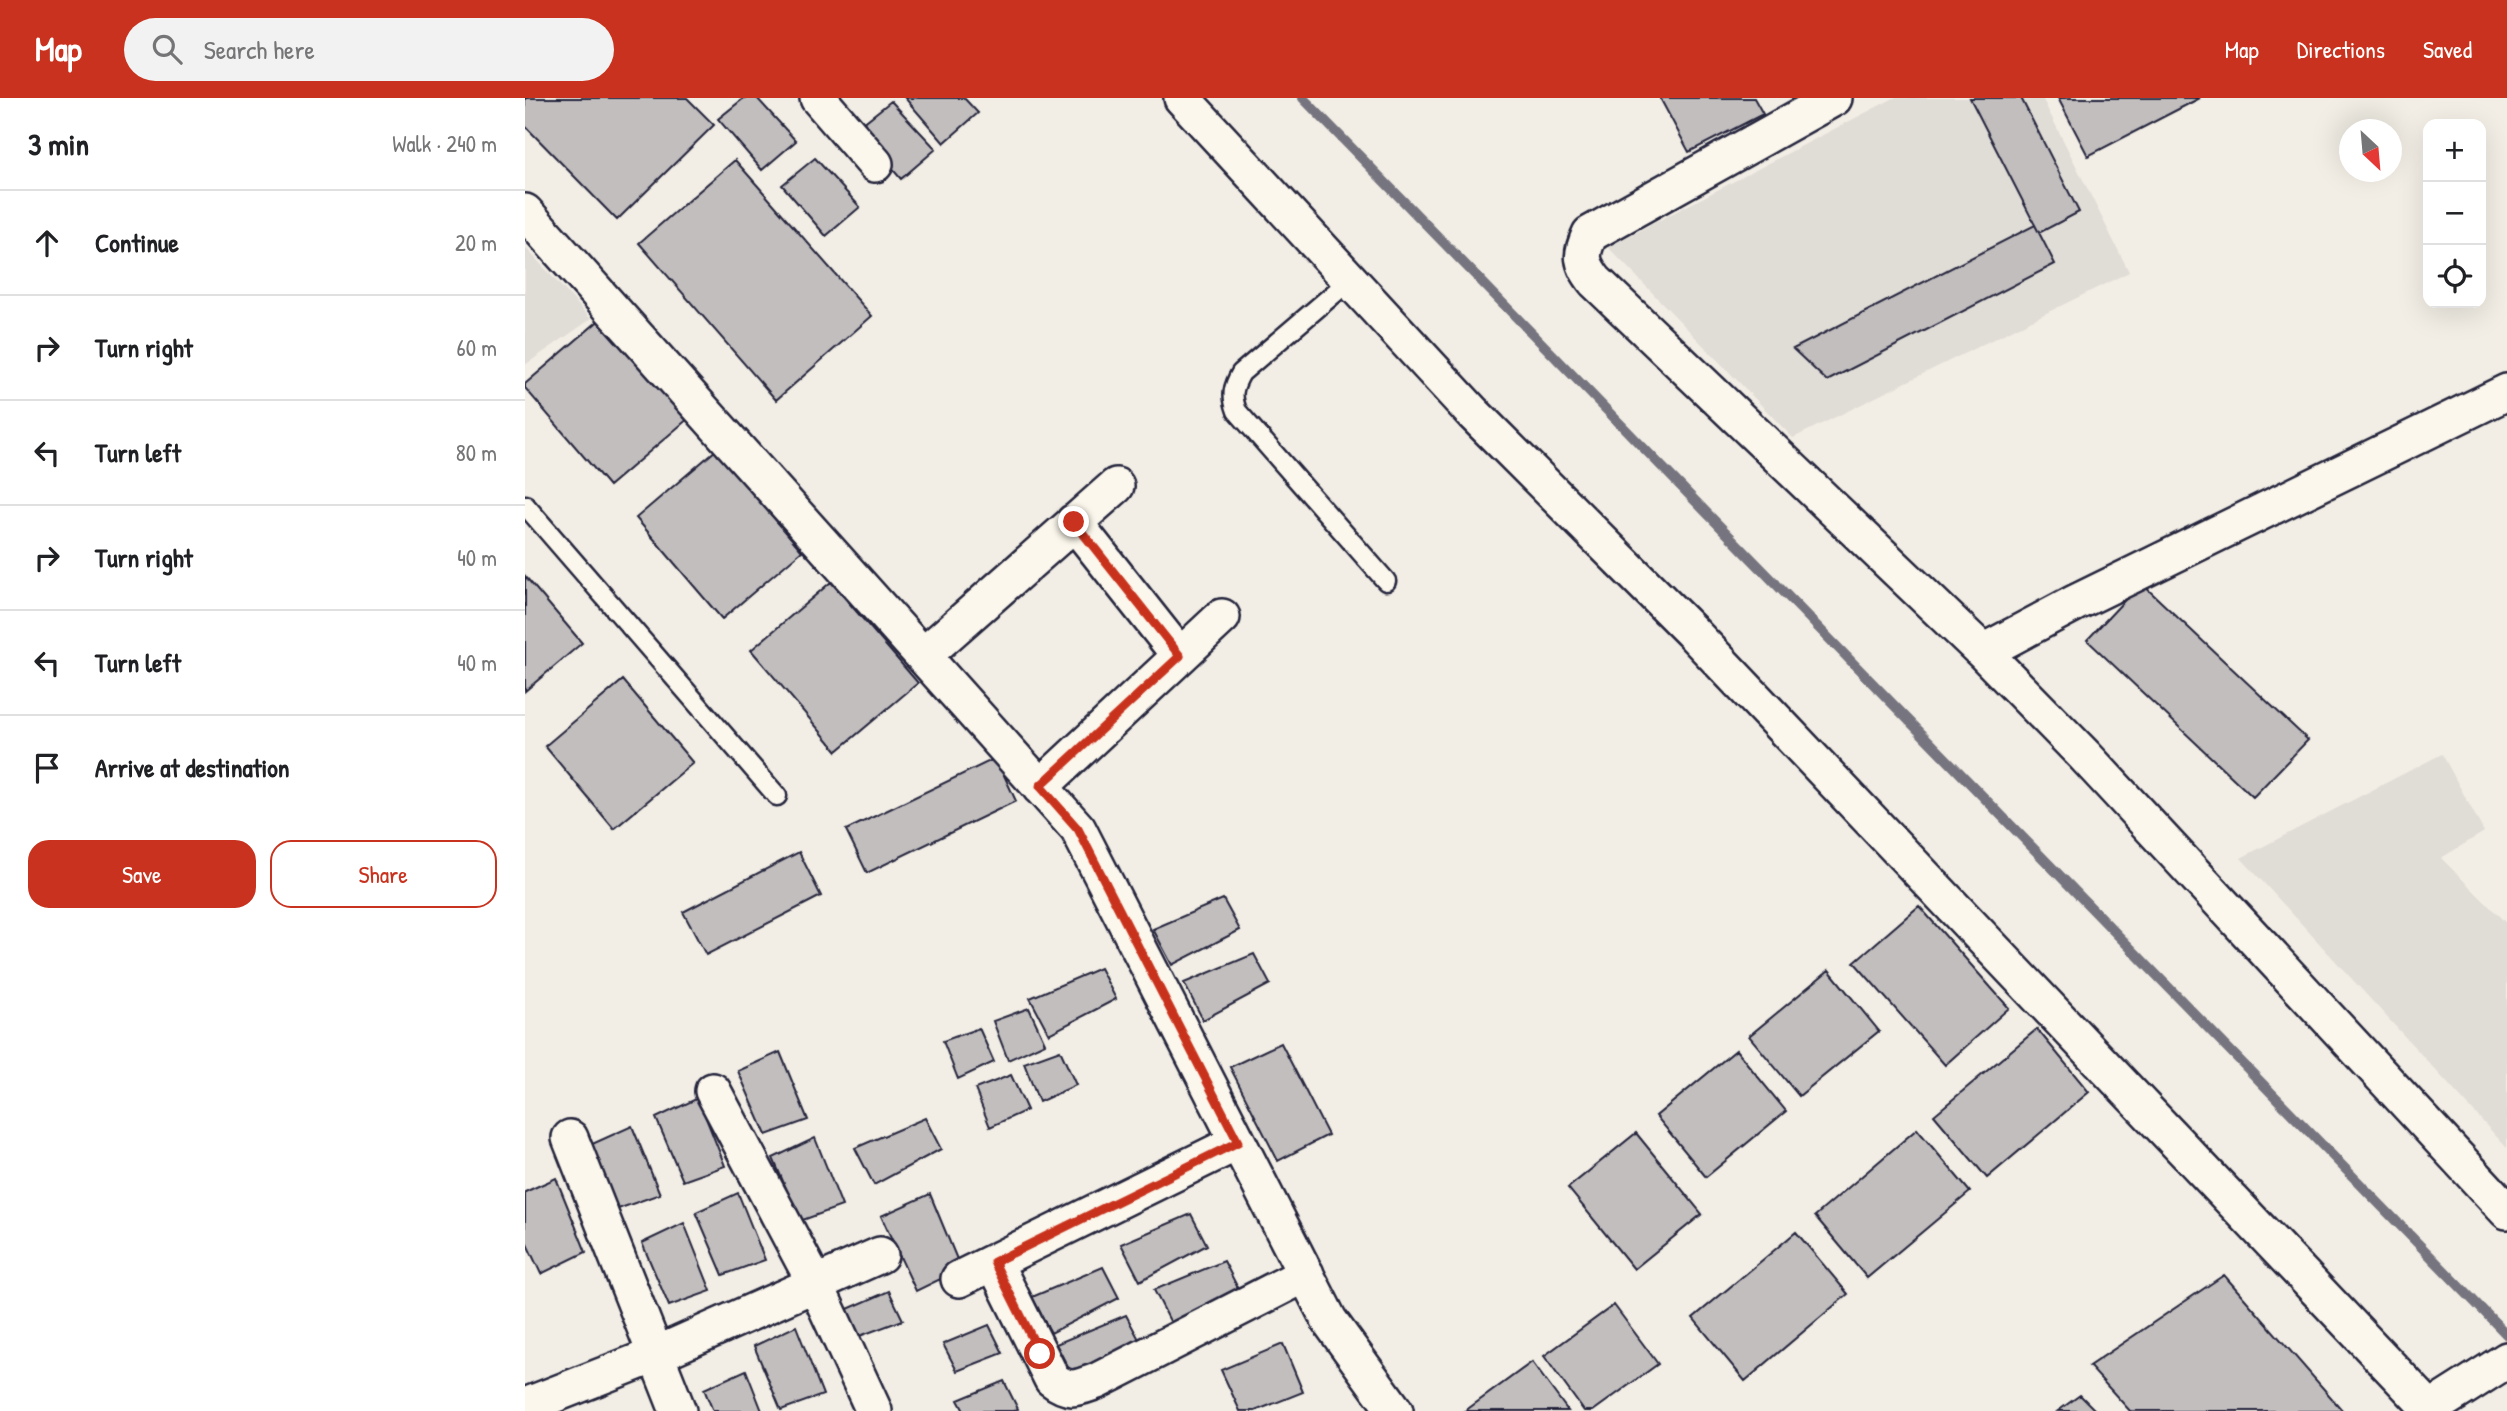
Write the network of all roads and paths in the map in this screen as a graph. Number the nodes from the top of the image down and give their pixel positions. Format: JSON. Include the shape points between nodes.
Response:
{"nodes":[{"id":1,"x":818,"y":98,"type":"edge"},
{"id":2,"x":1182,"y":98,"type":"edge"},
{"id":3,"x":1834,"y":98,"type":"edge"},
{"id":4,"x":875,"y":164,"type":"dead end"},
{"id":5,"x":525,"y":212,"type":"edge"},
{"id":6,"x":1350,"y":280,"type":"junction"},
{"id":7,"x":2507,"y":392,"type":"edge"},
{"id":8,"x":1116,"y":486,"type":"dead end"},
{"id":9,"x":525,"y":505,"type":"edge"},
{"id":10,"x":1074,"y":522,"type":"junction"},
{"id":11,"x":1386,"y":581,"type":"dead end"},
{"id":12,"x":1222,"y":617,"type":"dead end"},
{"id":13,"x":1983,"y":652,"type":"junction"},
{"id":14,"x":923,"y":656,"type":"junction"},
{"id":15,"x":1180,"y":656,"type":"junction"},
{"id":16,"x":1040,"y":786,"type":"junction"},
{"id":17,"x":777,"y":796,"type":"dead end"},
{"id":18,"x":713,"y":1091,"type":"dead end"},
{"id":19,"x":570,"y":1138,"type":"dead end"},
{"id":20,"x":1238,"y":1142,"type":"junction"},
{"id":21,"x":2507,"y":1211,"type":"edge"},
{"id":22,"x":880,"y":1255,"type":"dead end"},
{"id":23,"x":994,"y":1262,"type":"junction"},
{"id":24,"x":1306,"y":1274,"type":"junction"},
{"id":25,"x":959,"y":1279,"type":"dead end"},
{"id":26,"x":815,"y":1283,"type":"junction"},
{"id":27,"x":655,"y":1355,"type":"junction"},
{"id":28,"x":2507,"y":1360,"type":"edge"},
{"id":29,"x":525,"y":1406,"type":"edge"},
{"id":30,"x":2431,"y":1410,"type":"edge"},
{"id":31,"x":678,"y":1411,"type":"edge"},
{"id":32,"x":874,"y":1411,"type":"edge"},
{"id":33,"x":1395,"y":1411,"type":"edge"}],
"edges":[{"from":1,"to":4,"type":"street"},
{"from":2,"to":6,"type":"street"},
{"from":3,"to":13,"type":"street","via":[[1590,234],[1583,249],[1584,265]]},
{"from":5,"to":14,"type":"street"},
{"from":6,"to":11,"type":"lane","via":[[1241,373],[1232,399],[1237,411]]},
{"from":6,"to":30,"type":"street","via":[[1473,413],[1907,856]]},
{"from":7,"to":13,"type":"street"},
{"from":8,"to":10,"type":"street"},
{"from":9,"to":17,"type":"lane"},
{"from":10,"to":14,"type":"street"},
{"from":10,"to":15,"type":"street"},
{"from":12,"to":15,"type":"street"},
{"from":13,"to":21,"type":"street"},
{"from":14,"to":16,"type":"street"},
{"from":15,"to":16,"type":"street"},
{"from":16,"to":20,"type":"street","via":[[1078,829]]},
{"from":18,"to":26,"type":"street"},
{"from":19,"to":27,"type":"street"},
{"from":20,"to":23,"type":"street"},
{"from":20,"to":24,"type":"street"},
{"from":22,"to":26,"type":"street"},
{"from":23,"to":24,"type":"street","via":[[1052,1379],[1064,1388],[1097,1381]]},
{"from":23,"to":25,"type":"street"},
{"from":24,"to":33,"type":"street","via":[[1329,1320]]},
{"from":26,"to":27,"type":"street"},
{"from":26,"to":32,"type":"street"},
{"from":27,"to":29,"type":"street"},
{"from":27,"to":31,"type":"street"},
{"from":28,"to":30,"type":"street"}]}
